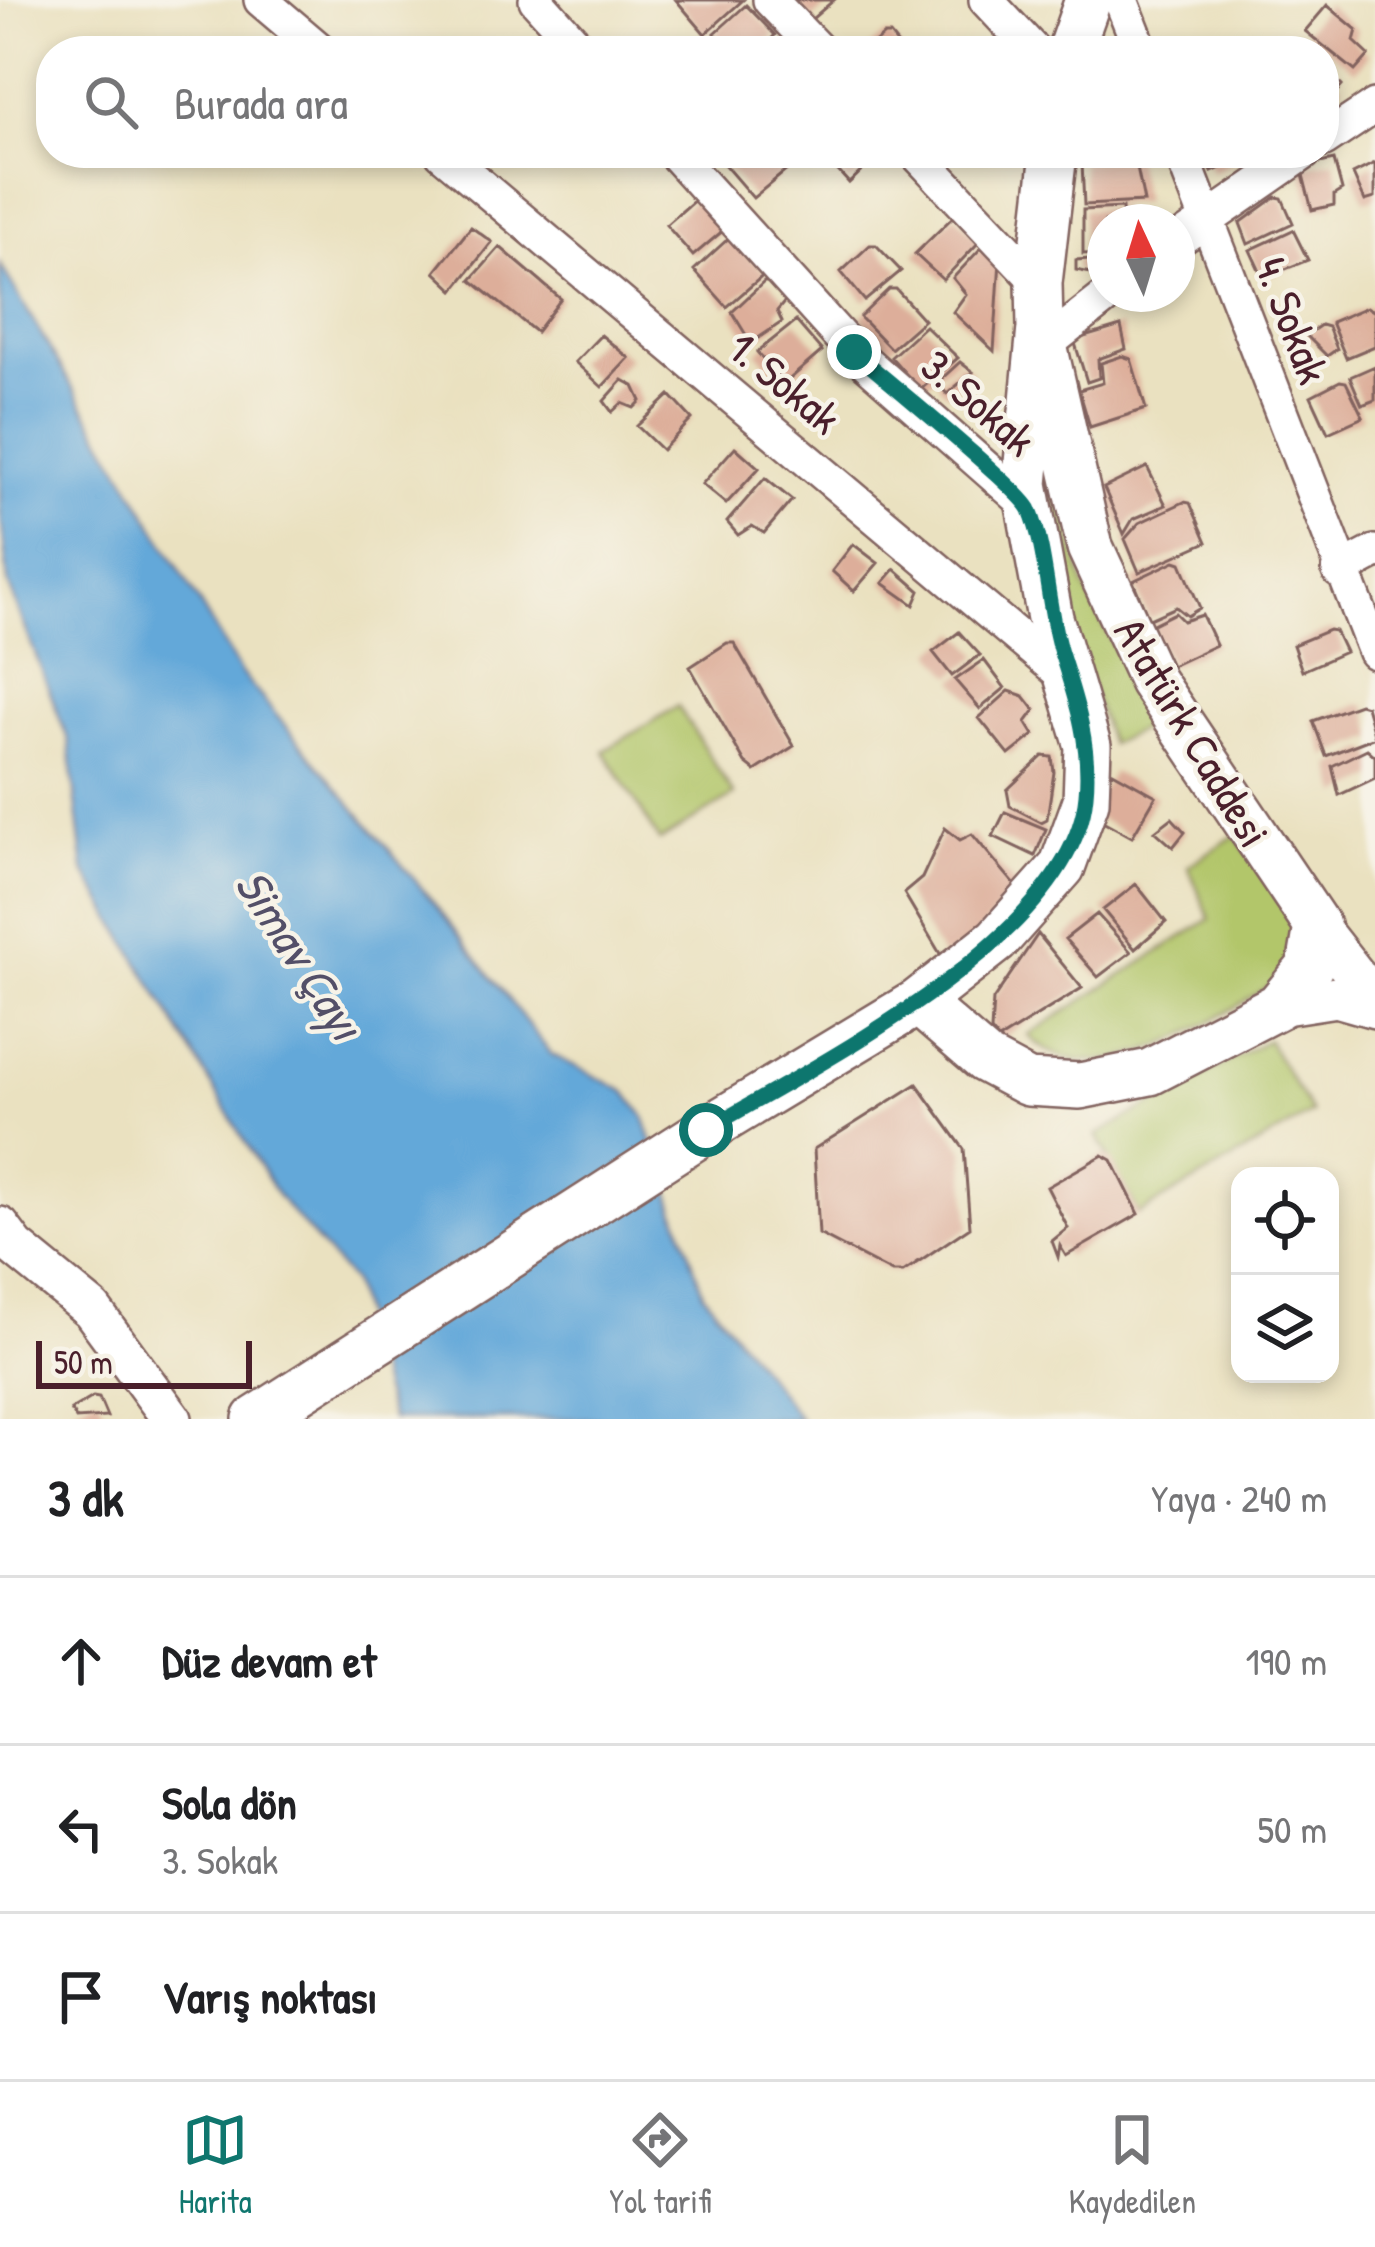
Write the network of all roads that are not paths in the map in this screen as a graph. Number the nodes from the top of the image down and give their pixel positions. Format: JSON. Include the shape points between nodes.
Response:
{"nodes":[{"id":1,"x":260,"y":0,"type":"edge"},
{"id":2,"x":536,"y":0,"type":"edge"},
{"id":3,"x":770,"y":0,"type":"edge"},
{"id":4,"x":986,"y":0,"type":"edge"},
{"id":5,"x":1088,"y":0,"type":"edge"},
{"id":6,"x":1121,"y":0,"type":"edge"},
{"id":7,"x":303,"y":36,"type":"edge"},
{"id":8,"x":568,"y":36,"type":"edge"},
{"id":9,"x":805,"y":36,"type":"edge"},
{"id":10,"x":1020,"y":36,"type":"edge"},
{"id":11,"x":1075,"y":36,"type":"edge"},
{"id":12,"x":1135,"y":36,"type":"edge"},
{"id":13,"x":1375,"y":106,"type":"edge"},
{"id":14,"x":1339,"y":130,"type":"edge"},
{"id":15,"x":460,"y":168,"type":"edge"},
{"id":16,"x":688,"y":168,"type":"edge"},
{"id":17,"x":930,"y":168,"type":"edge"},
{"id":18,"x":1052,"y":168,"type":"edge"},
{"id":19,"x":1187,"y":168,"type":"edge"},
{"id":20,"x":1281,"y":168,"type":"edge"},
{"id":21,"x":1206,"y":218,"type":"junction"},
{"id":22,"x":1195,"y":227,"type":"edge"},
{"id":23,"x":1039,"y":283,"type":"junction"},
{"id":24,"x":1087,"y":309,"type":"edge"},
{"id":25,"x":1042,"y":337,"type":"junction"},
{"id":26,"x":1030,"y":507,"type":"junction"},
{"id":27,"x":1375,"y":552,"type":"edge"},
{"id":28,"x":1339,"y":571,"type":"junction"},
{"id":29,"x":1375,"y":652,"type":"edge"},
{"id":30,"x":1070,"y":680,"type":"junction"},
{"id":31,"x":1317,"y":926,"type":"junction"},
{"id":32,"x":918,"y":1002,"type":"junction"},
{"id":33,"x":1375,"y":1004,"type":"edge"},
{"id":34,"x":1278,"y":1006,"type":"junction"},
{"id":35,"x":0,"y":1227,"type":"edge"},
{"id":36,"x":172,"y":1419,"type":"edge"},
{"id":37,"x":256,"y":1419,"type":"edge"}],
"edges":[{"from":1,"to":7,"type":"street"},
{"from":2,"to":8,"type":"street"},
{"from":3,"to":9,"type":"street"},
{"from":4,"to":10,"type":"street"},
{"from":5,"to":11,"type":"main road"},
{"from":6,"to":12,"type":"street"},
{"from":13,"to":14,"type":"street"},
{"from":15,"to":30,"type":"street","name":"1. Sokak"},
{"from":16,"to":26,"type":"street","name":"3. Sokak","via":[[854,352]]},
{"from":17,"to":23,"type":"street"},
{"from":18,"to":23,"type":"main road","name":"Atatürk Caddesi"},
{"from":19,"to":21,"type":"street","name":"4. Sokak"},
{"from":20,"to":21,"type":"street"},
{"from":21,"to":22,"type":"street"},
{"from":21,"to":28,"type":"street","name":"4. Sokak"},
{"from":23,"to":25,"type":"main road","name":"Atatürk Caddesi"},
{"from":24,"to":25,"type":"street"},
{"from":25,"to":26,"type":"main road","via":[[1025,484]]},
{"from":25,"to":31,"type":"main road","name":"Atatürk Caddesi","via":[[1090,547],[1152,681],[1295,866]]},
{"from":26,"to":30,"type":"main road"},
{"from":27,"to":28,"type":"street"},
{"from":28,"to":29,"type":"street","name":"4. Sokak"},
{"from":30,"to":32,"type":"main road","via":[[1088,746],[1086,801],[1062,867],[998,940]]},
{"from":31,"to":33,"type":"street","name":"Atatürk Caddesi"},
{"from":31,"to":34,"type":"main road","via":[[1310,967]]},
{"from":32,"to":34,"type":"main road","via":[[985,1060],[1028,1083],[1081,1086],[1150,1072]]},
{"from":32,"to":37,"type":"main road"},
{"from":33,"to":34,"type":"street","via":[[1336,997]]},
{"from":35,"to":36,"type":"street","via":[[92,1310]]}]}
